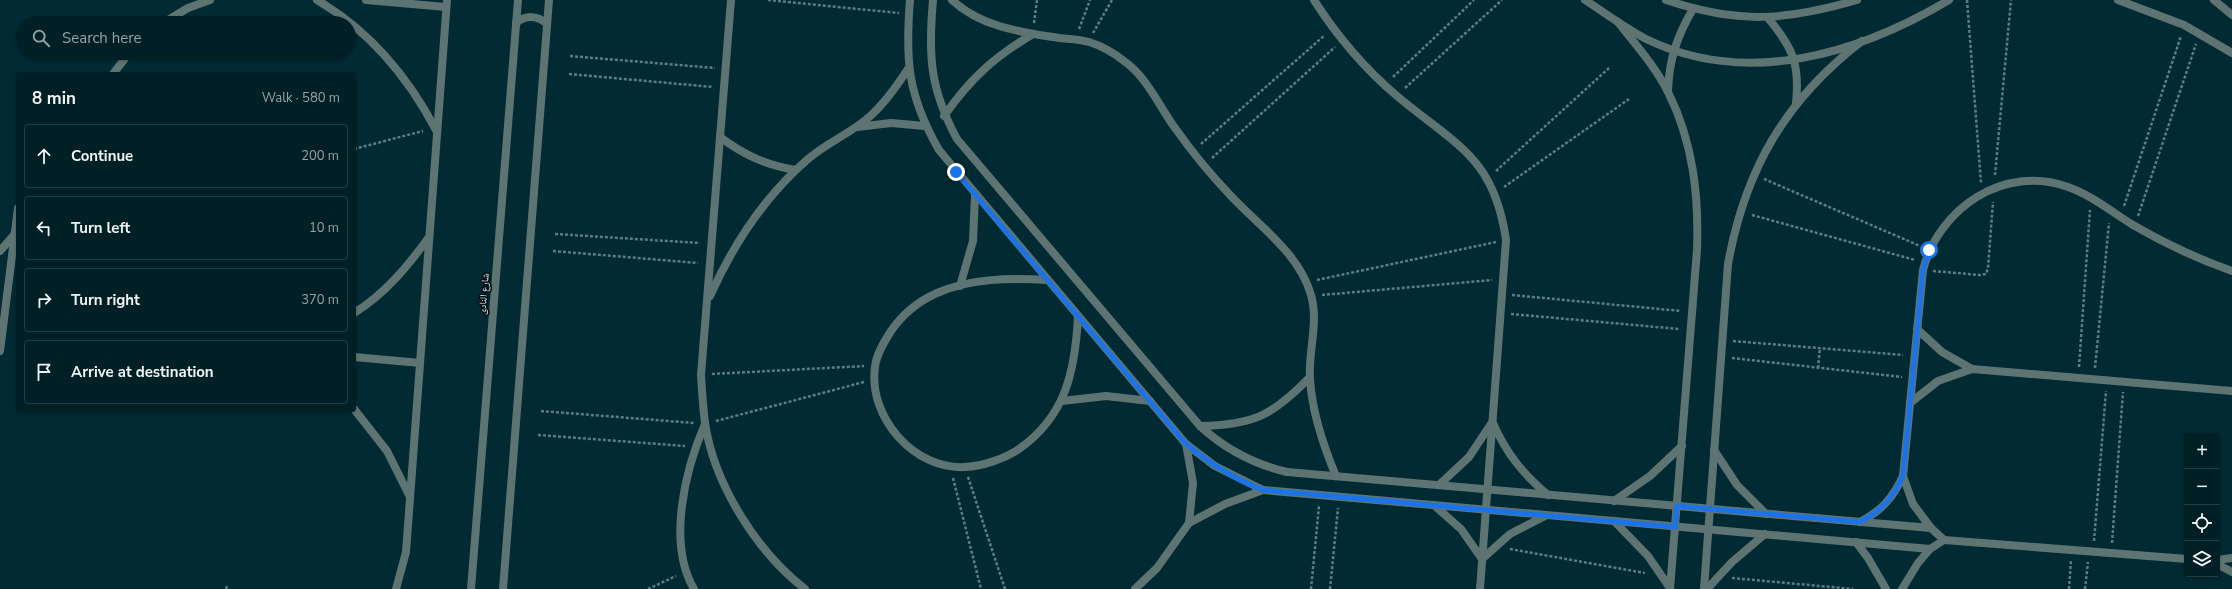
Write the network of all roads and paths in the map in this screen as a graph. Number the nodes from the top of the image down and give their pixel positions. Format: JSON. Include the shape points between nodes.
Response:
{"nodes":[{"id":1,"x":210,"y":0,"type":"edge"},
{"id":2,"x":317,"y":0,"type":"edge"},
{"id":3,"x":366,"y":0,"type":"edge"},
{"id":4,"x":518,"y":0,"type":"edge"},
{"id":5,"x":549,"y":0,"type":"edge"},
{"id":6,"x":730,"y":0,"type":"edge"},
{"id":7,"x":768,"y":0,"type":"edge"},
{"id":8,"x":910,"y":0,"type":"edge"},
{"id":9,"x":933,"y":0,"type":"edge"},
{"id":10,"x":952,"y":0,"type":"edge"},
{"id":11,"x":1037,"y":0,"type":"edge"},
{"id":12,"x":1090,"y":0,"type":"edge"},
{"id":13,"x":1112,"y":0,"type":"edge"},
{"id":14,"x":1314,"y":0,"type":"edge"},
{"id":15,"x":1474,"y":0,"type":"edge"},
{"id":16,"x":1502,"y":0,"type":"edge"},
{"id":17,"x":1585,"y":0,"type":"edge"},
{"id":18,"x":1666,"y":0,"type":"edge"},
{"id":19,"x":1857,"y":0,"type":"edge"},
{"id":20,"x":1949,"y":0,"type":"edge"},
{"id":21,"x":1967,"y":0,"type":"edge"},
{"id":22,"x":2011,"y":0,"type":"edge"},
{"id":23,"x":2118,"y":0,"type":"edge"},
{"id":24,"x":2214,"y":0,"type":"edge"},
{"id":25,"x":447,"y":4,"type":"edge"},
{"id":26,"x":1693,"y":9,"type":"junction"},
{"id":27,"x":909,"y":14,"type":"junction"},
{"id":28,"x":2232,"y":15,"type":"edge"},
{"id":29,"x":175,"y":16,"type":"edge"},
{"id":30,"x":341,"y":16,"type":"edge"},
{"id":31,"x":1768,"y":18,"type":"junction"},
{"id":32,"x":1618,"y":22,"type":"junction"},
{"id":33,"x":516,"y":23,"type":"junction"},
{"id":34,"x":547,"y":24,"type":"junction"},
{"id":35,"x":2184,"y":25,"type":"junction"},
{"id":36,"x":356,"y":28,"type":"edge"},
{"id":37,"x":1333,"y":28,"type":"junction"},
{"id":38,"x":2199,"y":33,"type":"junction"},
{"id":39,"x":1033,"y":34,"type":"junction"},
{"id":40,"x":1074,"y":40,"type":"junction"},
{"id":41,"x":1342,"y":40,"type":"junction"},
{"id":42,"x":1862,"y":41,"type":"junction"},
{"id":43,"x":1088,"y":42,"type":"junction"},
{"id":44,"x":1673,"y":49,"type":"junction"},
{"id":45,"x":2232,"y":54,"type":"edge"},
{"id":46,"x":570,"y":56,"type":"dead end"},
{"id":47,"x":124,"y":60,"type":"edge"},
{"id":48,"x":1795,"y":60,"type":"junction"},
{"id":49,"x":1609,"y":68,"type":"dead end"},
{"id":50,"x":725,"y":69,"type":"junction"},
{"id":51,"x":908,"y":69,"type":"junction"},
{"id":52,"x":115,"y":72,"type":"edge"},
{"id":53,"x":568,"y":74,"type":"dead end"},
{"id":54,"x":1385,"y":85,"type":"junction"},
{"id":55,"x":724,"y":88,"type":"junction"},
{"id":56,"x":1668,"y":92,"type":"junction"},
{"id":57,"x":1397,"y":96,"type":"junction"},
{"id":58,"x":1629,"y":99,"type":"dead end"},
{"id":59,"x":1796,"y":103,"type":"junction"},
{"id":60,"x":944,"y":116,"type":"junction"},
{"id":61,"x":925,"y":126,"type":"junction"},
{"id":62,"x":856,"y":127,"type":"junction"},
{"id":63,"x":436,"y":131,"type":"junction"},
{"id":64,"x":720,"y":137,"type":"junction"},
{"id":65,"x":356,"y":149,"type":"edge"},
{"id":66,"x":1193,"y":152,"type":"junction"},
{"id":67,"x":1204,"y":165,"type":"junction"},
{"id":68,"x":795,"y":170,"type":"junction"},
{"id":69,"x":1753,"y":174,"type":"junction"},
{"id":70,"x":1488,"y":178,"type":"junction"},
{"id":71,"x":1994,"y":188,"type":"junction"},
{"id":72,"x":1495,"y":193,"type":"junction"},
{"id":73,"x":1981,"y":194,"type":"junction"},
{"id":74,"x":976,"y":195,"type":"junction"},
{"id":75,"x":2091,"y":198,"type":"junction"},
{"id":76,"x":2110,"y":211,"type":"junction"},
{"id":77,"x":1740,"y":212,"type":"junction"},
{"id":78,"x":2120,"y":217,"type":"junction"},
{"id":79,"x":16,"y":222,"type":"edge"},
{"id":80,"x":2134,"y":226,"type":"junction"},
{"id":81,"x":555,"y":234,"type":"dead end"},
{"id":82,"x":14,"y":236,"type":"junction"},
{"id":83,"x":430,"y":237,"type":"junction"},
{"id":84,"x":1506,"y":240,"type":"junction"},
{"id":85,"x":712,"y":244,"type":"junction"},
{"id":86,"x":1929,"y":250,"type":"junction"},
{"id":87,"x":0,"y":251,"type":"edge"},
{"id":88,"x":553,"y":251,"type":"dead end"},
{"id":89,"x":710,"y":264,"type":"junction"},
{"id":90,"x":1924,"y":266,"type":"junction"},
{"id":91,"x":2232,"y":271,"type":"edge"},
{"id":92,"x":1503,"y":279,"type":"junction"},
{"id":93,"x":1047,"y":280,"type":"junction"},
{"id":94,"x":1306,"y":282,"type":"junction"},
{"id":95,"x":960,"y":286,"type":"junction"},
{"id":96,"x":1502,"y":294,"type":"junction"},
{"id":97,"x":1311,"y":296,"type":"junction"},
{"id":98,"x":707,"y":302,"type":"junction"},
{"id":99,"x":356,"y":312,"type":"edge"},
{"id":100,"x":1501,"y":313,"type":"junction"},
{"id":101,"x":1693,"y":313,"type":"junction"},
{"id":102,"x":1078,"y":317,"type":"junction"},
{"id":103,"x":1917,"y":329,"type":"junction"},
{"id":104,"x":1692,"y":330,"type":"junction"},
{"id":105,"x":1722,"y":340,"type":"junction"},
{"id":106,"x":1820,"y":348,"type":"junction"},
{"id":107,"x":0,"y":351,"type":"edge"},
{"id":108,"x":1914,"y":356,"type":"junction"},
{"id":109,"x":356,"y":357,"type":"edge"},
{"id":110,"x":1721,"y":357,"type":"junction"},
{"id":111,"x":420,"y":363,"type":"junction"},
{"id":112,"x":875,"y":366,"type":"junction"},
{"id":113,"x":1818,"y":368,"type":"junction"},
{"id":114,"x":1972,"y":369,"type":"junction"},
{"id":115,"x":701,"y":375,"type":"junction"},
{"id":116,"x":1309,"y":378,"type":"junction"},
{"id":117,"x":1912,"y":378,"type":"junction"},
{"id":118,"x":2078,"y":378,"type":"junction"},
{"id":119,"x":2094,"y":379,"type":"junction"},
{"id":120,"x":874,"y":380,"type":"junction"},
{"id":121,"x":2107,"y":380,"type":"junction"},
{"id":122,"x":2124,"y":382,"type":"junction"},
{"id":123,"x":2232,"y":391,"type":"edge"},
{"id":124,"x":1062,"y":401,"type":"junction"},
{"id":125,"x":1150,"y":401,"type":"junction"},
{"id":126,"x":1910,"y":403,"type":"junction"},
{"id":127,"x":541,"y":411,"type":"dead end"},
{"id":128,"x":356,"y":412,"type":"edge"},
{"id":129,"x":1492,"y":422,"type":"junction"},
{"id":130,"x":705,"y":424,"type":"junction"},
{"id":131,"x":1200,"y":426,"type":"junction"},
{"id":132,"x":538,"y":435,"type":"dead end"},
{"id":133,"x":1186,"y":444,"type":"junction"},
{"id":134,"x":1682,"y":446,"type":"junction"},
{"id":135,"x":695,"y":447,"type":"junction"},
{"id":136,"x":1714,"y":450,"type":"junction"},
{"id":137,"x":950,"y":466,"type":"junction"},
{"id":138,"x":965,"y":467,"type":"junction"},
{"id":139,"x":1336,"y":476,"type":"junction"},
{"id":140,"x":1903,"y":476,"type":"junction"},
{"id":141,"x":1439,"y":485,"type":"junction"},
{"id":142,"x":1263,"y":490,"type":"junction"},
{"id":143,"x":1487,"y":490,"type":"junction"},
{"id":144,"x":1320,"y":495,"type":"junction"},
{"id":145,"x":1548,"y":495,"type":"junction"},
{"id":146,"x":1339,"y":497,"type":"junction"},
{"id":147,"x":410,"y":498,"type":"junction"},
{"id":148,"x":1614,"y":501,"type":"junction"},
{"id":149,"x":1435,"y":506,"type":"junction"},
{"id":150,"x":1677,"y":506,"type":"junction"},
{"id":151,"x":1710,"y":509,"type":"junction"},
{"id":152,"x":1486,"y":510,"type":"junction"},
{"id":153,"x":1766,"y":514,"type":"junction"},
{"id":154,"x":1545,"y":515,"type":"junction"},
{"id":155,"x":1614,"y":521,"type":"junction"},
{"id":156,"x":1860,"y":522,"type":"junction"},
{"id":157,"x":1189,"y":523,"type":"junction"},
{"id":158,"x":1675,"y":527,"type":"junction"},
{"id":159,"x":1931,"y":528,"type":"junction"},
{"id":160,"x":1708,"y":530,"type":"junction"},
{"id":161,"x":1765,"y":534,"type":"junction"},
{"id":162,"x":1944,"y":540,"type":"junction"},
{"id":163,"x":1856,"y":542,"type":"junction"},
{"id":164,"x":1494,"y":546,"type":"junction"},
{"id":165,"x":1930,"y":549,"type":"junction"},
{"id":166,"x":2072,"y":550,"type":"junction"},
{"id":167,"x":2091,"y":552,"type":"junction"},
{"id":168,"x":2111,"y":553,"type":"junction"},
{"id":169,"x":2232,"y":558,"type":"edge"},
{"id":170,"x":1482,"y":559,"type":"junction"},
{"id":171,"x":2184,"y":559,"type":"edge"},
{"id":172,"x":2220,"y":560,"type":"edge"},
{"id":173,"x":2220,"y":566,"type":"edge"},
{"id":174,"x":685,"y":572,"type":"junction"},
{"id":175,"x":2232,"y":572,"type":"edge"},
{"id":176,"x":1662,"y":575,"type":"junction"},
{"id":177,"x":1717,"y":577,"type":"junction"},
{"id":178,"x":1137,"y":588,"type":"edge"},
{"id":179,"x":396,"y":589,"type":"edge"},
{"id":180,"x":471,"y":589,"type":"edge"},
{"id":181,"x":503,"y":589,"type":"edge"},
{"id":182,"x":648,"y":589,"type":"edge"},
{"id":183,"x":694,"y":589,"type":"edge"},
{"id":184,"x":805,"y":589,"type":"edge"},
{"id":185,"x":981,"y":589,"type":"edge"},
{"id":186,"x":1005,"y":589,"type":"edge"},
{"id":187,"x":1311,"y":589,"type":"edge"},
{"id":188,"x":1330,"y":589,"type":"edge"},
{"id":189,"x":1480,"y":589,"type":"edge"},
{"id":190,"x":1670,"y":589,"type":"edge"},
{"id":191,"x":1704,"y":589,"type":"edge"},
{"id":192,"x":1707,"y":589,"type":"edge"},
{"id":193,"x":1853,"y":589,"type":"edge"},
{"id":194,"x":1886,"y":589,"type":"edge"},
{"id":195,"x":1902,"y":589,"type":"edge"},
{"id":196,"x":2069,"y":589,"type":"edge"},
{"id":197,"x":2085,"y":589,"type":"edge"}],
"edges":[{"from":1,"to":29,"type":"street"},
{"from":2,"to":30,"type":"street"},
{"from":3,"to":25,"type":"street"},
{"from":4,"to":33,"type":"street","name":"شارع النادى"},
{"from":5,"to":34,"type":"street"},
{"from":6,"to":50,"type":"street"},
{"from":7,"to":27,"type":"path"},
{"from":8,"to":27,"type":"street"},
{"from":9,"to":60,"type":"street","via":[[930,59],[935,88]]},
{"from":10,"to":39,"type":"street","via":[[979,18],[1006,29]]},
{"from":11,"to":39,"type":"path"},
{"from":12,"to":40,"type":"path"},
{"from":13,"to":43,"type":"path"},
{"from":14,"to":37,"type":"street"},
{"from":15,"to":54,"type":"path"},
{"from":16,"to":57,"type":"path"},
{"from":17,"to":32,"type":"street"},
{"from":18,"to":26,"type":"street"},
{"from":19,"to":31,"type":"street","via":[[1818,12]]},
{"from":20,"to":42,"type":"street"},
{"from":21,"to":73,"type":"path"},
{"from":22,"to":71,"type":"path"},
{"from":23,"to":35,"type":"street"},
{"from":24,"to":28,"type":"street"},
{"from":25,"to":63,"type":"street"},
{"from":26,"to":31,"type":"street","via":[[1728,16]]},
{"from":26,"to":44,"type":"street","via":[[1681,28]]},
{"from":27,"to":51,"type":"street"},
{"from":31,"to":48,"type":"street","via":[[1784,38]]},
{"from":32,"to":44,"type":"street","via":[[1647,39]]},
{"from":32,"to":56,"type":"street"},
{"from":33,"to":34,"type":"street","via":[[520,19],[532,16]]},
{"from":33,"to":180,"type":"street","name":"شارع النادى"},
{"from":34,"to":181,"type":"street"},
{"from":35,"to":38,"type":"street"},
{"from":35,"to":78,"type":"path"},
{"from":36,"to":63,"type":"street","via":[[382,52],[411,88]]},
{"from":37,"to":41,"type":"street"},
{"from":37,"to":66,"type":"path"},
{"from":38,"to":45,"type":"street"},
{"from":38,"to":80,"type":"path"},
{"from":39,"to":40,"type":"street"},
{"from":39,"to":60,"type":"street","via":[[1007,49],[983,68]]},
{"from":40,"to":43,"type":"street"},
{"from":41,"to":54,"type":"street"},
{"from":41,"to":67,"type":"path"},
{"from":42,"to":48,"type":"street"},
{"from":42,"to":59,"type":"street","via":[[1838,60]]},
{"from":43,"to":66,"type":"street","via":[[1108,50],[1126,62],[1142,78]]},
{"from":44,"to":48,"type":"street","via":[[1704,58],[1734,62]]},
{"from":44,"to":56,"type":"street"},
{"from":46,"to":50,"type":"path"},
{"from":47,"to":52,"type":"street"},
{"from":48,"to":59,"type":"street","via":[[1798,82]]},
{"from":49,"to":70,"type":"path"},
{"from":50,"to":55,"type":"street"},
{"from":51,"to":61,"type":"street","via":[[914,98]]},
{"from":51,"to":62,"type":"street","via":[[885,101]]},
{"from":53,"to":55,"type":"path"},
{"from":54,"to":57,"type":"street"},
{"from":55,"to":64,"type":"street"},
{"from":56,"to":101,"type":"street","via":[[1691,156],[1696,187],[1698,226]]},
{"from":57,"to":70,"type":"street","via":[[1453,140],[1476,161]]},
{"from":58,"to":72,"type":"path"},
{"from":59,"to":69,"type":"street"},
{"from":60,"to":131,"type":"street","via":[[972,160]]},
{"from":61,"to":62,"type":"street","via":[[891,123]]},
{"from":61,"to":74,"type":"street","via":[[939,150]]},
{"from":62,"to":68,"type":"street","via":[[824,146]]},
{"from":63,"to":65,"type":"path"},
{"from":63,"to":83,"type":"street"},
{"from":64,"to":68,"type":"street","via":[[755,160]]},
{"from":64,"to":85,"type":"street"},
{"from":66,"to":67,"type":"street"},
{"from":67,"to":94,"type":"street","via":[[1229,194],[1285,249],[1297,264]]},
{"from":68,"to":98,"type":"street","via":[[768,200],[745,232],[724,266]]},
{"from":69,"to":77,"type":"street"},
{"from":69,"to":86,"type":"path"},
{"from":70,"to":72,"type":"street"},
{"from":71,"to":73,"type":"street"},
{"from":71,"to":75,"type":"street","via":[[2018,182],[2043,182],[2067,186]]},
{"from":71,"to":90,"type":"path","via":[[1986,274]]},
{"from":72,"to":84,"type":"street","via":[[1503,216]]},
{"from":73,"to":86,"type":"street","via":[[1950,217]]},
{"from":74,"to":93,"type":"street"},
{"from":74,"to":95,"type":"street","via":[[973,241]]},
{"from":75,"to":76,"type":"street"},
{"from":75,"to":118,"type":"path"},
{"from":76,"to":78,"type":"street"},
{"from":76,"to":119,"type":"path"},
{"from":77,"to":90,"type":"path"},
{"from":77,"to":105,"type":"street","via":[[1728,264]]},
{"from":78,"to":80,"type":"street"},
{"from":79,"to":82,"type":"street"},
{"from":80,"to":91,"type":"street","via":[[2198,258]]},
{"from":81,"to":85,"type":"path"},
{"from":82,"to":87,"type":"street"},
{"from":82,"to":107,"type":"street"},
{"from":83,"to":99,"type":"street","via":[[398,277]]},
{"from":83,"to":111,"type":"street"},
{"from":84,"to":92,"type":"street"},
{"from":84,"to":94,"type":"path"},
{"from":85,"to":89,"type":"street"},
{"from":86,"to":90,"type":"street"},
{"from":88,"to":89,"type":"path"},
{"from":89,"to":98,"type":"street"},
{"from":90,"to":103,"type":"street"},
{"from":92,"to":96,"type":"street"},
{"from":92,"to":97,"type":"path"},
{"from":93,"to":95,"type":"street","via":[[1003,279]]},
{"from":93,"to":102,"type":"street"},
{"from":94,"to":97,"type":"street"},
{"from":95,"to":112,"type":"street","via":[[937,293],[916,305],[897,322],[884,343]]},
{"from":96,"to":100,"type":"street"},
{"from":96,"to":101,"type":"path"},
{"from":97,"to":116,"type":"street","via":[[1314,315]]},
{"from":98,"to":115,"type":"street"},
{"from":100,"to":104,"type":"path"},
{"from":100,"to":129,"type":"street"},
{"from":101,"to":104,"type":"street"},
{"from":102,"to":124,"type":"street","via":[[1074,360]]},
{"from":102,"to":125,"type":"street"},
{"from":103,"to":108,"type":"street"},
{"from":103,"to":114,"type":"street","via":[[1942,352]]},
{"from":104,"to":134,"type":"street"},
{"from":105,"to":106,"type":"path"},
{"from":105,"to":110,"type":"street"},
{"from":106,"to":108,"type":"path"},
{"from":106,"to":113,"type":"path"},
{"from":108,"to":117,"type":"street"},
{"from":109,"to":111,"type":"street"},
{"from":110,"to":113,"type":"path"},
{"from":110,"to":136,"type":"street"},
{"from":111,"to":147,"type":"street"},
{"from":112,"to":115,"type":"path"},
{"from":112,"to":120,"type":"street"},
{"from":113,"to":117,"type":"path"},
{"from":114,"to":118,"type":"street"},
{"from":114,"to":126,"type":"street","via":[[1938,381]]},
{"from":115,"to":130,"type":"street"},
{"from":116,"to":131,"type":"street","via":[[1288,400],[1261,416],[1231,425]]},
{"from":116,"to":139,"type":"street","via":[[1319,428]]},
{"from":117,"to":126,"type":"street"},
{"from":118,"to":119,"type":"street"},
{"from":119,"to":121,"type":"street"},
{"from":120,"to":130,"type":"path"},
{"from":120,"to":137,"type":"street","via":[[881,410],[906,445],[926,458]]},
{"from":121,"to":122,"type":"street"},
{"from":121,"to":167,"type":"path"},
{"from":122,"to":123,"type":"street"},
{"from":122,"to":168,"type":"path"},
{"from":124,"to":125,"type":"street","via":[[1106,396]]},
{"from":124,"to":138,"type":"street","via":[[1049,422],[1032,440],[1012,454],[989,463]]},
{"from":125,"to":133,"type":"street"},
{"from":126,"to":140,"type":"street"},
{"from":127,"to":130,"type":"path"},
{"from":128,"to":147,"type":"street","via":[[387,451]]},
{"from":129,"to":141,"type":"street","via":[[1469,457]]},
{"from":129,"to":143,"type":"street"},
{"from":129,"to":145,"type":"street","via":[[1515,463]]},
{"from":130,"to":135,"type":"street"},
{"from":130,"to":184,"type":"street","via":[[729,494],[748,527],[770,556]]},
{"from":131,"to":139,"type":"street","via":[[1231,451],[1268,468]]},
{"from":132,"to":135,"type":"path"},
{"from":133,"to":142,"type":"street","via":[[1220,469]]},
{"from":133,"to":157,"type":"street","via":[[1193,483]]},
{"from":134,"to":148,"type":"street","via":[[1650,476]]},
{"from":134,"to":150,"type":"street"},
{"from":135,"to":174,"type":"street","via":[[686,478],[681,526],[680,549]]},
{"from":136,"to":151,"type":"street"},
{"from":136,"to":153,"type":"street","via":[[1736,485]]},
{"from":137,"to":138,"type":"street"},
{"from":137,"to":185,"type":"path"},
{"from":138,"to":186,"type":"path"},
{"from":139,"to":141,"type":"street"},
{"from":140,"to":156,"type":"street","via":[[1887,504]]},
{"from":140,"to":159,"type":"street","via":[[1913,504]]},
{"from":141,"to":143,"type":"street"},
{"from":142,"to":144,"type":"street"},
{"from":142,"to":157,"type":"street","via":[[1225,504]]},
{"from":143,"to":145,"type":"street"},
{"from":143,"to":152,"type":"street"},
{"from":144,"to":146,"type":"street"},
{"from":144,"to":187,"type":"path"},
{"from":145,"to":148,"type":"street"},
{"from":146,"to":149,"type":"street"},
{"from":146,"to":188,"type":"path"},
{"from":147,"to":179,"type":"street","via":[[406,552]]},
{"from":148,"to":150,"type":"street"},
{"from":149,"to":152,"type":"street"},
{"from":149,"to":170,"type":"street","via":[[1461,529]]},
{"from":150,"to":151,"type":"street"},
{"from":150,"to":158,"type":"street"},
{"from":151,"to":153,"type":"street"},
{"from":151,"to":160,"type":"street"},
{"from":152,"to":154,"type":"street"},
{"from":152,"to":170,"type":"street"},
{"from":153,"to":156,"type":"street"},
{"from":154,"to":155,"type":"street"},
{"from":154,"to":164,"type":"street","via":[[1521,527]]},
{"from":155,"to":158,"type":"street"},
{"from":155,"to":176,"type":"street","via":[[1632,538]]},
{"from":156,"to":159,"type":"street"},
{"from":157,"to":178,"type":"street","via":[[1174,546]]},
{"from":158,"to":160,"type":"street"},
{"from":158,"to":190,"type":"street"},
{"from":159,"to":162,"type":"street"},
{"from":160,"to":161,"type":"street"},
{"from":160,"to":191,"type":"street"},
{"from":161,"to":163,"type":"street"},
{"from":161,"to":177,"type":"street"},
{"from":162,"to":165,"type":"street"},
{"from":162,"to":166,"type":"street"},
{"from":163,"to":165,"type":"street"},
{"from":163,"to":194,"type":"street"},
{"from":164,"to":170,"type":"street"},
{"from":164,"to":176,"type":"path"},
{"from":165,"to":195,"type":"street"},
{"from":166,"to":167,"type":"street"},
{"from":166,"to":196,"type":"path"},
{"from":167,"to":168,"type":"street"},
{"from":167,"to":197,"type":"path"},
{"from":168,"to":171,"type":"street"},
{"from":169,"to":172,"type":"street"},
{"from":170,"to":189,"type":"street"},
{"from":173,"to":175,"type":"street"},
{"from":174,"to":182,"type":"path"},
{"from":174,"to":183,"type":"street"},
{"from":176,"to":190,"type":"street"},
{"from":177,"to":192,"type":"street"},
{"from":177,"to":193,"type":"path"}]}
